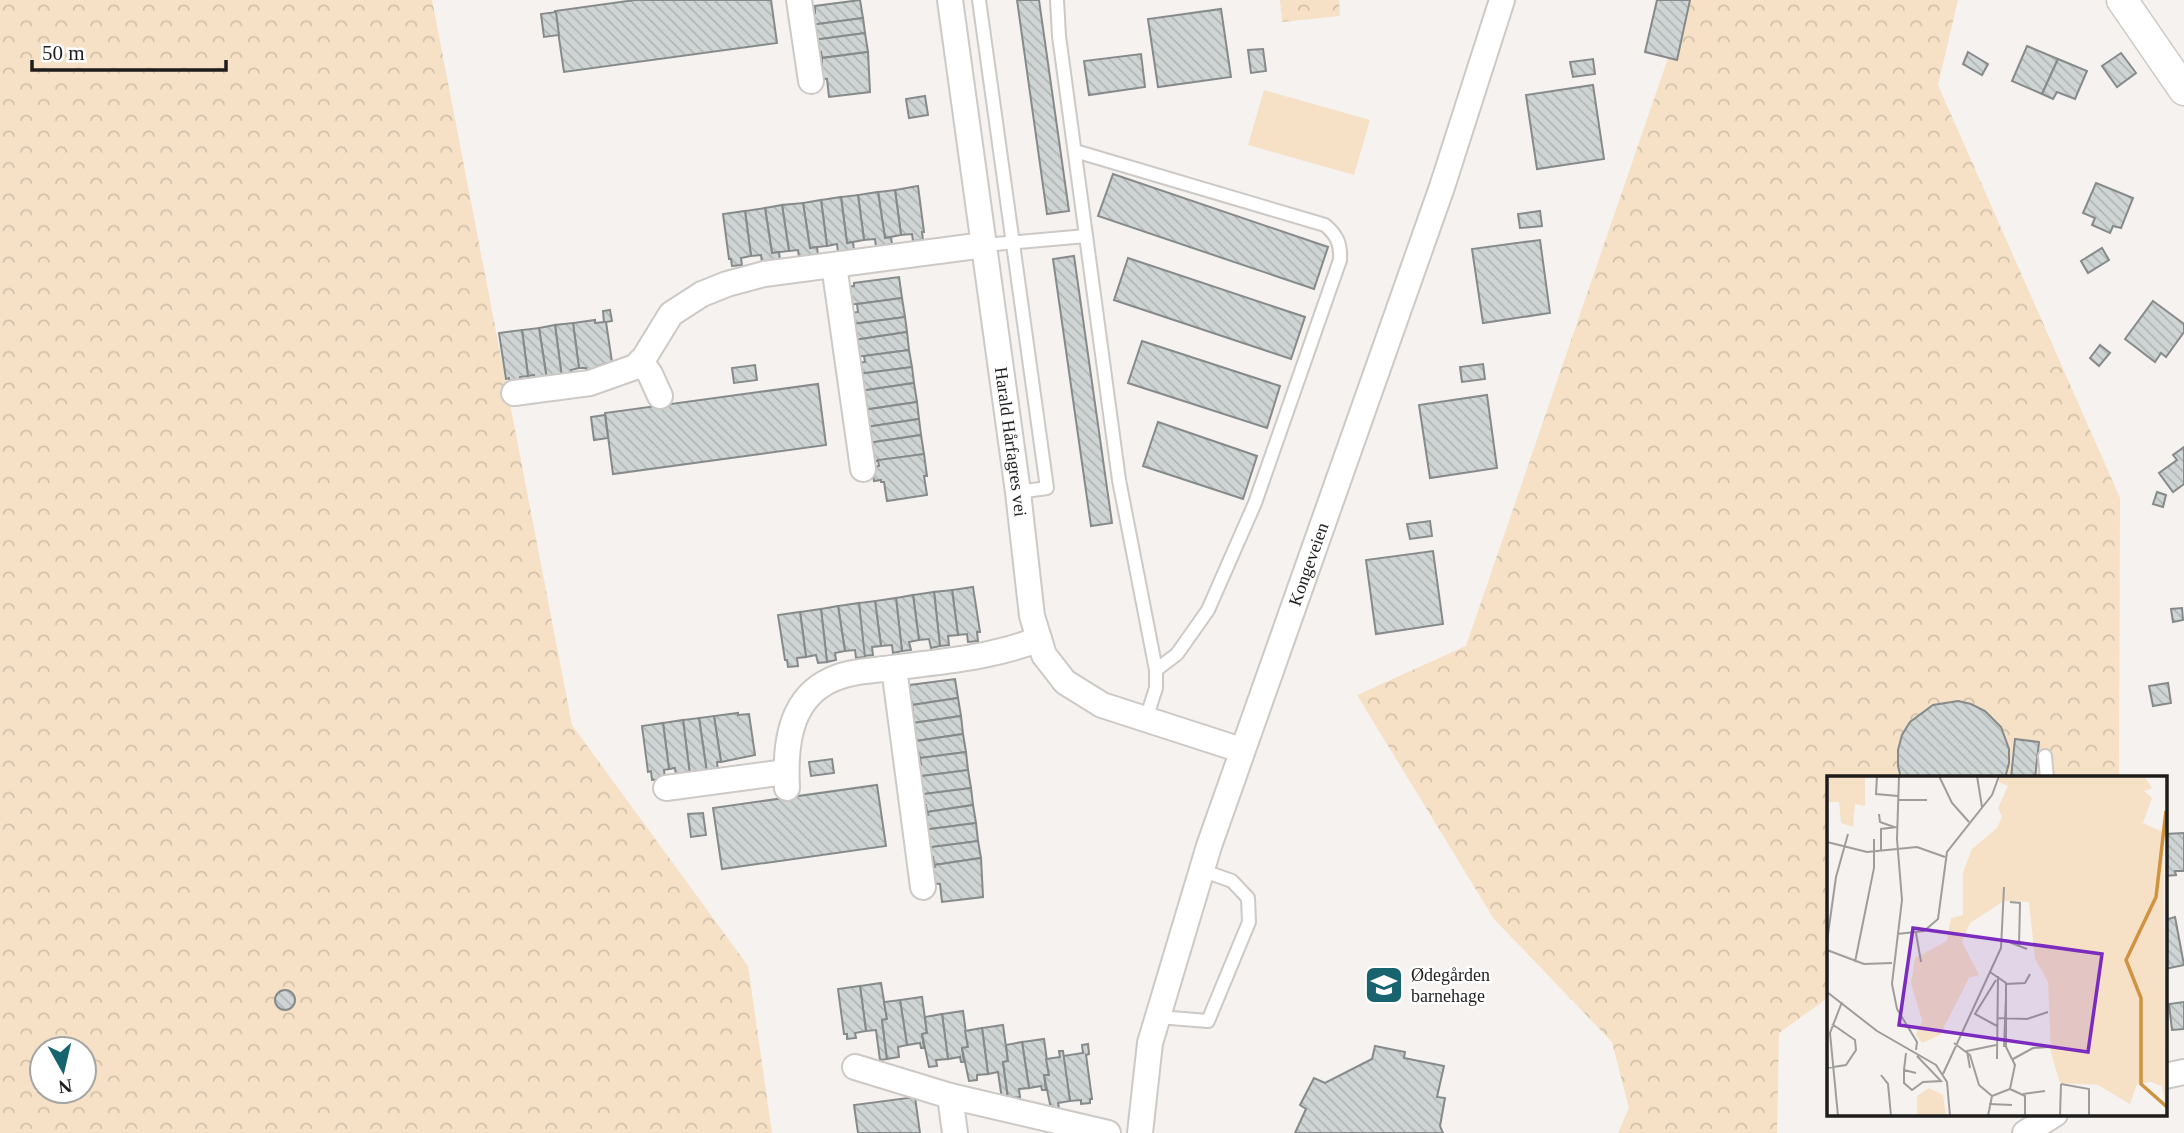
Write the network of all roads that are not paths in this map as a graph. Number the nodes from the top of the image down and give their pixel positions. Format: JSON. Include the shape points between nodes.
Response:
{"nodes":[{"id":1,"x":799,"y":0,"type":"edge"},
{"id":2,"x":950,"y":0,"type":"edge"},
{"id":3,"x":979,"y":0,"type":"edge"},
{"id":4,"x":1057,"y":0,"type":"edge"},
{"id":5,"x":1502,"y":0,"type":"edge"},
{"id":6,"x":2122,"y":0,"type":"edge"},
{"id":7,"x":811,"y":82,"type":"dead end"},
{"id":8,"x":2184,"y":90,"type":"edge"},
{"id":9,"x":1075,"y":151,"type":"junction"},
{"id":10,"x":1086,"y":236,"type":"junction"},
{"id":11,"x":1014,"y":243,"type":"junction"},
{"id":12,"x":984,"y":245,"type":"junction"},
{"id":13,"x":834,"y":265,"type":"junction"},
{"id":14,"x":641,"y":361,"type":"junction"},
{"id":15,"x":514,"y":393,"type":"dead end"},
{"id":16,"x":660,"y":396,"type":"dead end"},
{"id":17,"x":863,"y":469,"type":"dead end"},
{"id":18,"x":1018,"y":492,"type":"junction"},
{"id":19,"x":1039,"y":639,"type":"junction"},
{"id":20,"x":894,"y":668,"type":"junction"},
{"id":21,"x":1156,"y":670,"type":"junction"},
{"id":22,"x":1146,"y":719,"type":"junction"},
{"id":23,"x":1241,"y":750,"type":"junction"},
{"id":24,"x":2045,"y":756,"type":"dead end"},
{"id":25,"x":2047,"y":776,"type":"edge"},
{"id":26,"x":666,"y":788,"type":"dead end"},
{"id":27,"x":1201,"y":870,"type":"junction"},
{"id":28,"x":923,"y":887,"type":"dead end"},
{"id":29,"x":1158,"y":1017,"type":"junction"},
{"id":30,"x":855,"y":1067,"type":"dead end"},
{"id":31,"x":2184,"y":1072,"type":"edge"},
{"id":32,"x":2166,"y":1076,"type":"edge"},
{"id":33,"x":950,"y":1096,"type":"junction"},
{"id":34,"x":2052,"y":1116,"type":"edge"},
{"id":35,"x":954,"y":1133,"type":"edge"},
{"id":36,"x":1108,"y":1133,"type":"edge"},
{"id":37,"x":1140,"y":1133,"type":"edge"},
{"id":38,"x":2025,"y":1133,"type":"edge"}],
"edges":[{"from":1,"to":7,"type":"street"},
{"from":2,"to":12,"type":"street","name":"Harald Hårfagres vei"},
{"from":3,"to":11,"type":"lane"},
{"from":4,"to":9,"type":"lane"},
{"from":5,"to":23,"type":"street","name":"Kongeveien","via":[[1442,187]]},
{"from":6,"to":8,"type":"street"},
{"from":9,"to":10,"type":"lane"},
{"from":9,"to":21,"type":"lane","via":[[1325,225],[1336,234],[1340,247],[1340,260],[1255,503],[1208,610],[1177,654]]},
{"from":10,"to":11,"type":"lane"},
{"from":10,"to":21,"type":"lane","via":[[1119,480]]},
{"from":11,"to":12,"type":"lane"},
{"from":11,"to":18,"type":"lane","via":[[1047,488]]},
{"from":12,"to":13,"type":"street"},
{"from":12,"to":18,"type":"street","name":"Harald Hårfagres vei"},
{"from":13,"to":14,"type":"street","via":[[752,276],[702,294],[671,314]]},
{"from":13,"to":17,"type":"street"},
{"from":14,"to":15,"type":"street","via":[[590,383]]},
{"from":14,"to":16,"type":"street"},
{"from":18,"to":19,"type":"street","name":"Harald Hårfagres vei","via":[[1032,616]]},
{"from":19,"to":20,"type":"street","via":[[1000,653]]},
{"from":19,"to":22,"type":"street","name":"Harald Hårfagres vei","via":[[1044,655],[1065,682],[1102,705]]},
{"from":20,"to":26,"type":"street","via":[[849,674],[815,690],[797,712],[789,733],[787,780]]},
{"from":20,"to":28,"type":"street"},
{"from":21,"to":22,"type":"lane","via":[[1156,688]]},
{"from":22,"to":23,"type":"street","name":"Harald Hårfagres vei"},
{"from":23,"to":27,"type":"street","name":"Kongeveien"},
{"from":24,"to":25,"type":"lane"},
{"from":27,"to":29,"type":"street","name":"Kongeveien"},
{"from":27,"to":29,"type":"lane","via":[[1233,881],[1248,898],[1250,922],[1208,1021]]},
{"from":29,"to":37,"type":"street","name":"Kongeveien","via":[[1150,1043]]},
{"from":30,"to":33,"type":"street"},
{"from":31,"to":32,"type":"street"},
{"from":33,"to":35,"type":"street"},
{"from":33,"to":36,"type":"street"},
{"from":34,"to":38,"type":"street"}]}
